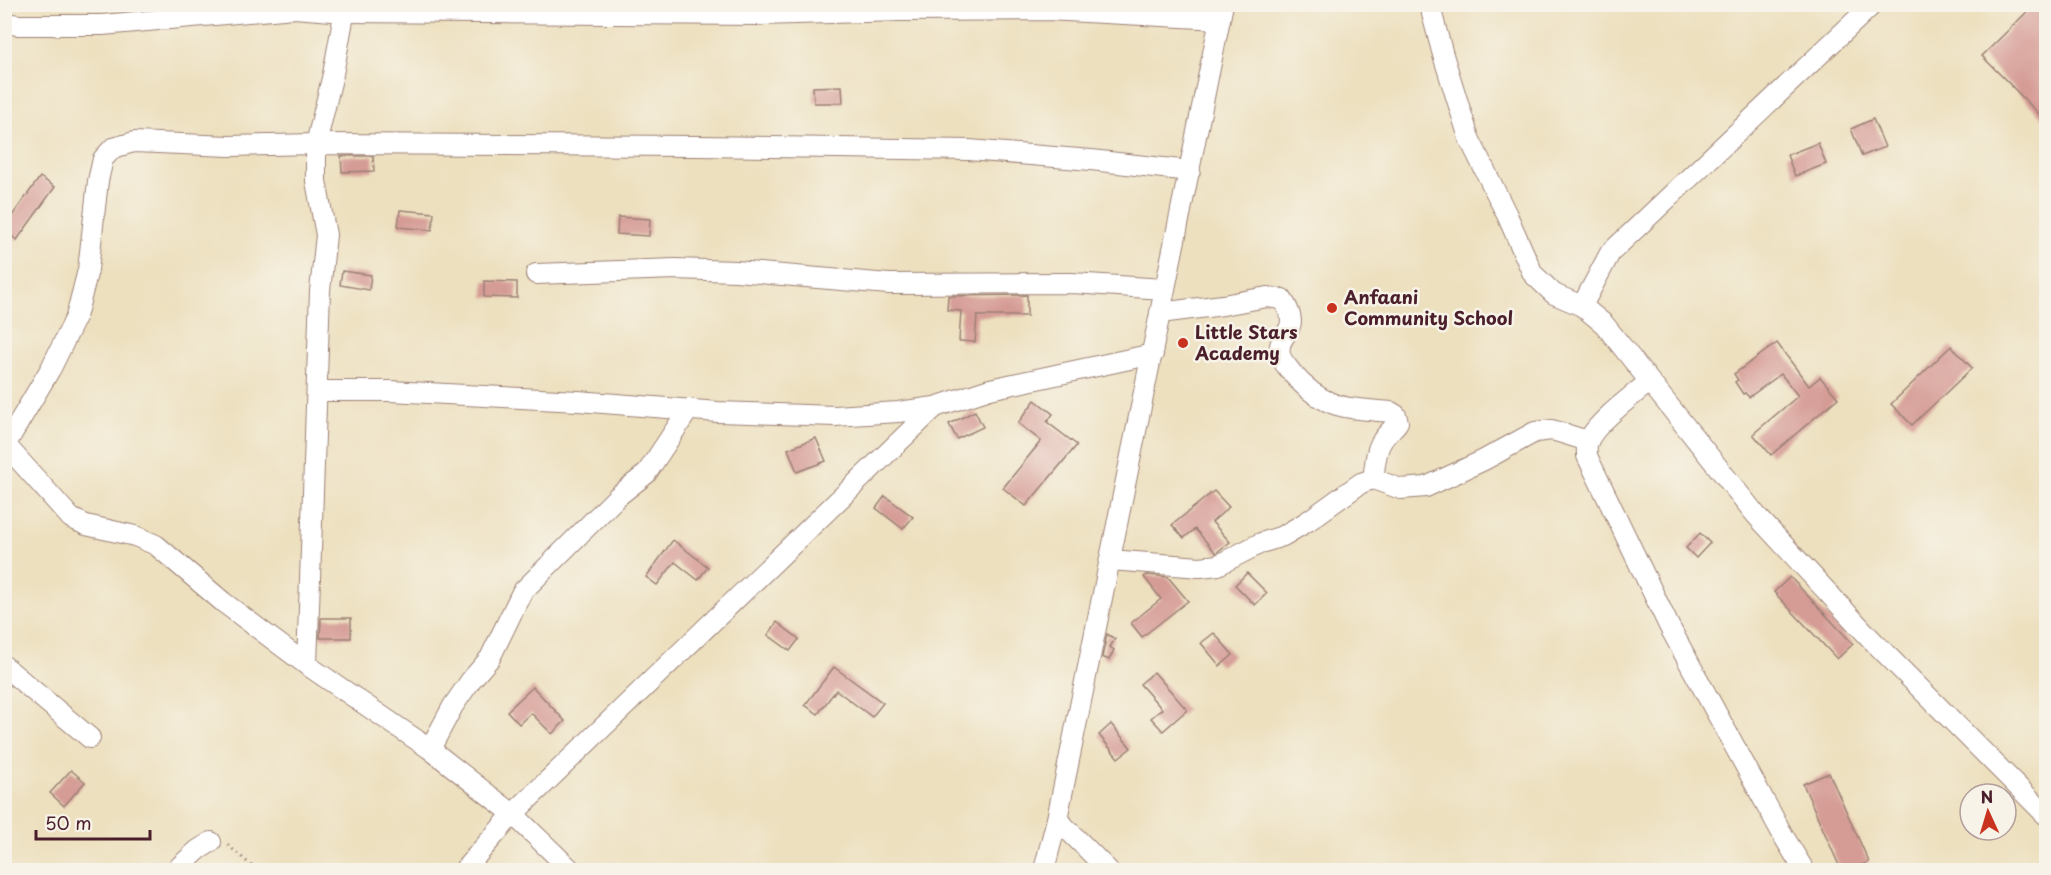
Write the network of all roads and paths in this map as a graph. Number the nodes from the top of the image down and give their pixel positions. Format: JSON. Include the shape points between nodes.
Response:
{"nodes":[{"id":1,"x":1432,"y":4,"type":"edge"},
{"id":2,"x":1874,"y":4,"type":"edge"},
{"id":3,"x":345,"y":8,"type":"edge"},
{"id":4,"x":1221,"y":12,"type":"edge"},
{"id":5,"x":4,"y":23,"type":"edge"},
{"id":6,"x":316,"y":144,"type":"junction"},
{"id":7,"x":1190,"y":171,"type":"junction"},
{"id":8,"x":536,"y":274,"type":"dead end"},
{"id":9,"x":1164,"y":289,"type":"junction"},
{"id":10,"x":1582,"y":306,"type":"junction"},
{"id":11,"x":1160,"y":313,"type":"junction"},
{"id":12,"x":1152,"y":354,"type":"junction"},
{"id":13,"x":1648,"y":382,"type":"junction"},
{"id":14,"x":316,"y":391,"type":"junction"},
{"id":15,"x":935,"y":407,"type":"junction"},
{"id":16,"x":689,"y":409,"type":"junction"},
{"id":17,"x":1588,"y":441,"type":"junction"},
{"id":18,"x":5,"y":443,"type":"edge"},
{"id":19,"x":1373,"y":479,"type":"junction"},
{"id":20,"x":1110,"y":560,"type":"junction"},
{"id":21,"x":307,"y":665,"type":"junction"},
{"id":22,"x":4,"y":666,"type":"edge"},
{"id":23,"x":90,"y":738,"type":"dead end"},
{"id":24,"x":430,"y":749,"type":"junction"},
{"id":25,"x":513,"y":814,"type":"junction"},
{"id":26,"x":2046,"y":815,"type":"edge"},
{"id":27,"x":1057,"y":819,"type":"junction"},
{"id":28,"x":211,"y":842,"type":"joint"},
{"id":29,"x":176,"y":870,"type":"edge"},
{"id":30,"x":256,"y":870,"type":"edge"},
{"id":31,"x":464,"y":870,"type":"edge"},
{"id":32,"x":572,"y":870,"type":"edge"},
{"id":33,"x":1044,"y":870,"type":"edge"},
{"id":34,"x":1108,"y":870,"type":"edge"},
{"id":35,"x":1804,"y":870,"type":"edge"}],
"edges":[{"from":1,"to":10,"type":"street","via":[[1469,138],[1533,274],[1554,294]]},
{"from":2,"to":10,"type":"street","via":[[1610,253]]},
{"from":3,"to":4,"type":"street","via":[[761,15],[1047,10]]},
{"from":3,"to":5,"type":"street","via":[[294,8],[102,25]]},
{"from":3,"to":6,"type":"street"},
{"from":4,"to":7,"type":"street"},
{"from":6,"to":7,"type":"street","via":[[969,150]]},
{"from":6,"to":14,"type":"street","via":[[316,181],[326,235]]},
{"from":6,"to":18,"type":"street","via":[[134,142],[113,148],[103,159],[98,181],[88,270],[76,317],[51,368]]},
{"from":7,"to":9,"type":"street"},
{"from":8,"to":9,"type":"street","via":[[675,268],[889,284],[1072,284]]},
{"from":9,"to":11,"type":"street"},
{"from":10,"to":13,"type":"street","via":[[1604,324]]},
{"from":11,"to":12,"type":"street"},
{"from":11,"to":19,"type":"street","via":[[1267,297],[1282,299],[1292,324],[1280,346],[1282,362],[1306,389],[1322,400],[1347,408],[1396,415],[1398,422],[1379,448]]},
{"from":12,"to":15,"type":"street","via":[[990,388]]},
{"from":12,"to":20,"type":"street"},
{"from":13,"to":17,"type":"street","via":[[1609,415]]},
{"from":13,"to":26,"type":"street","via":[[1756,515],[1871,639]]},
{"from":14,"to":16,"type":"street","via":[[390,391]]},
{"from":14,"to":21,"type":"street"},
{"from":15,"to":16,"type":"street","via":[[836,416]]},
{"from":15,"to":25,"type":"street"},
{"from":16,"to":24,"type":"street","via":[[646,474],[618,496],[522,592],[490,658],[453,706]]},
{"from":17,"to":19,"type":"street","via":[[1552,430],[1535,432],[1426,487],[1401,489]]},
{"from":17,"to":35,"type":"street","via":[[1587,456],[1669,626]]},
{"from":18,"to":21,"type":"street","via":[[71,518],[156,544],[223,602]]},
{"from":19,"to":20,"type":"street","via":[[1282,536],[1218,565]]},
{"from":20,"to":27,"type":"street"},
{"from":21,"to":24,"type":"street"},
{"from":22,"to":23,"type":"street"},
{"from":24,"to":25,"type":"street"},
{"from":25,"to":31,"type":"street"},
{"from":25,"to":32,"type":"street"},
{"from":27,"to":33,"type":"street"},
{"from":27,"to":34,"type":"street"},
{"from":28,"to":29,"type":"street"},
{"from":28,"to":30,"type":"path","via":[[227,844]]}]}
